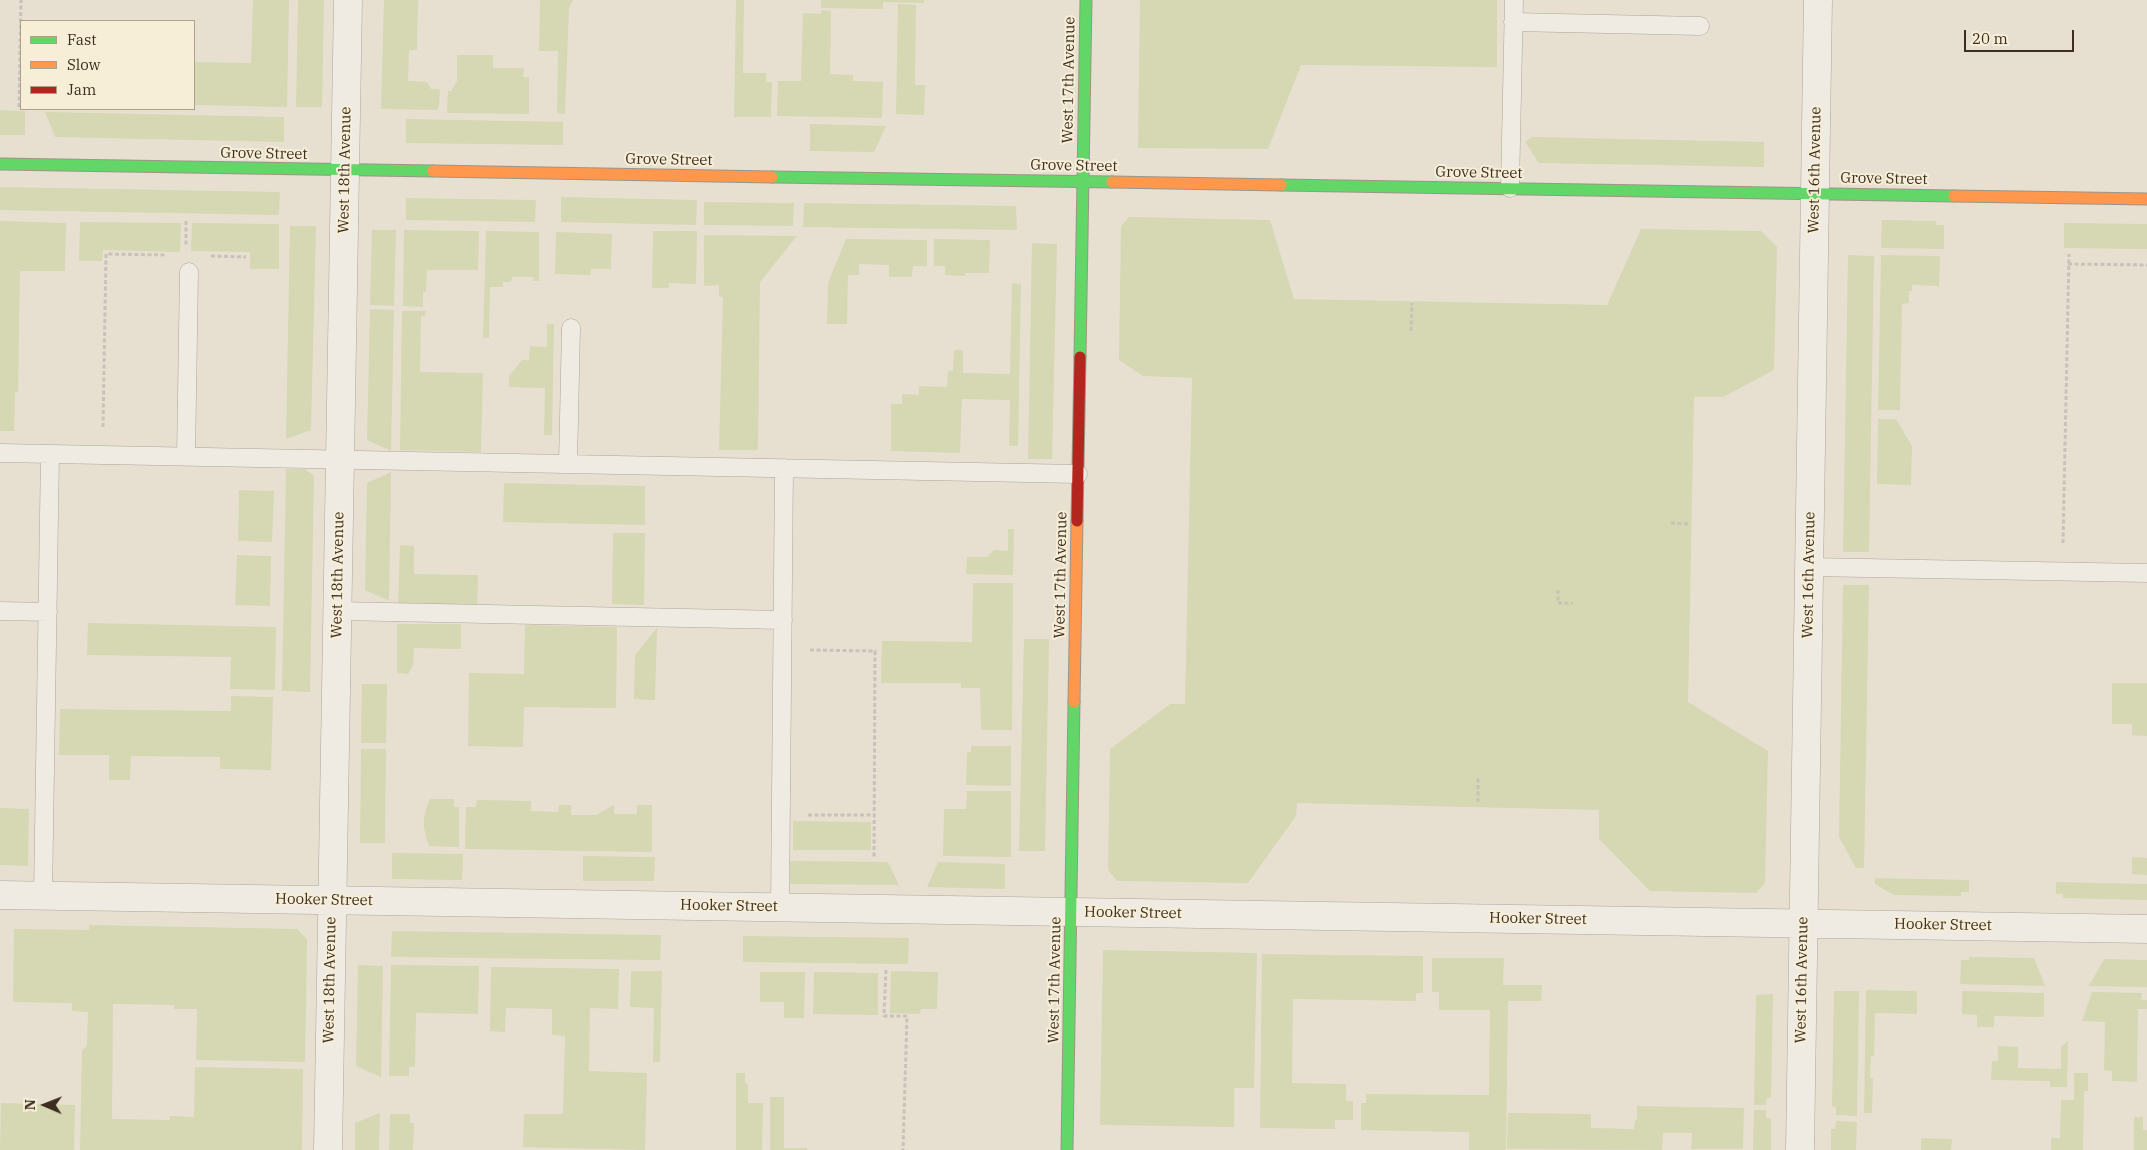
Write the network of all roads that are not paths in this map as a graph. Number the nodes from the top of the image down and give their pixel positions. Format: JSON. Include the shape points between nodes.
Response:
{"nodes":[{"id":1,"x":348,"y":0,"type":"edge"},
{"id":2,"x":1086,"y":0,"type":"edge"},
{"id":3,"x":1514,"y":0,"type":"edge"},
{"id":4,"x":1818,"y":0,"type":"edge"},
{"id":5,"x":1513,"y":22,"type":"junction"},
{"id":6,"x":1700,"y":26,"type":"dead end"},
{"id":7,"x":0,"y":164,"type":"edge"},
{"id":8,"x":345,"y":170,"type":"junction"},
{"id":9,"x":1083,"y":181,"type":"junction"},
{"id":10,"x":1510,"y":188,"type":"junction"},
{"id":11,"x":1815,"y":193,"type":"junction"},
{"id":12,"x":2147,"y":198,"type":"edge"},
{"id":13,"x":190,"y":272,"type":"dead end"},
{"id":14,"x":571,"y":328,"type":"dead end"},
{"id":15,"x":0,"y":453,"type":"edge"},
{"id":16,"x":50,"y":454,"type":"junction"},
{"id":17,"x":186,"y":456,"type":"junction"},
{"id":18,"x":340,"y":460,"type":"junction"},
{"id":19,"x":568,"y":464,"type":"junction"},
{"id":20,"x":784,"y":468,"type":"junction"},
{"id":21,"x":1078,"y":474,"type":"junction"},
{"id":22,"x":1809,"y":567,"type":"junction"},
{"id":23,"x":2147,"y":572,"type":"edge"},
{"id":24,"x":0,"y":611,"type":"edge"},
{"id":25,"x":338,"y":611,"type":"junction"},
{"id":26,"x":48,"y":612,"type":"junction"},
{"id":27,"x":783,"y":620,"type":"junction"},
{"id":28,"x":0,"y":894,"type":"edge"},
{"id":29,"x":44,"y":895,"type":"junction"},
{"id":30,"x":332,"y":900,"type":"junction"},
{"id":31,"x":780,"y":907,"type":"junction"},
{"id":32,"x":1070,"y":912,"type":"junction"},
{"id":33,"x":1803,"y":924,"type":"junction"},
{"id":34,"x":2147,"y":929,"type":"edge"},
{"id":35,"x":328,"y":1150,"type":"edge"},
{"id":36,"x":1067,"y":1150,"type":"edge"},
{"id":37,"x":1800,"y":1150,"type":"edge"}],
"edges":[{"from":1,"to":8,"type":"street","name":"West 18th Avenue"},
{"from":2,"to":9,"type":"street","name":"West 17th Avenue"},
{"from":3,"to":5,"type":"lane"},
{"from":4,"to":11,"type":"street","name":"West 16th Avenue"},
{"from":5,"to":6,"type":"lane"},
{"from":5,"to":10,"type":"lane"},
{"from":7,"to":8,"type":"street","name":"Grove Street"},
{"from":8,"to":9,"type":"street","name":"Grove Street"},
{"from":8,"to":18,"type":"street","name":"West 18th Avenue"},
{"from":9,"to":10,"type":"street","name":"Grove Street"},
{"from":9,"to":21,"type":"street","name":"West 17th Avenue"},
{"from":10,"to":11,"type":"street","name":"Grove Street"},
{"from":11,"to":12,"type":"street","name":"Grove Street"},
{"from":11,"to":22,"type":"street","name":"West 16th Avenue"},
{"from":13,"to":17,"type":"lane"},
{"from":14,"to":19,"type":"lane"},
{"from":15,"to":16,"type":"lane"},
{"from":16,"to":17,"type":"lane"},
{"from":16,"to":26,"type":"lane"},
{"from":17,"to":18,"type":"lane"},
{"from":18,"to":19,"type":"lane"},
{"from":18,"to":25,"type":"street","name":"West 18th Avenue"},
{"from":19,"to":20,"type":"lane"},
{"from":20,"to":21,"type":"lane"},
{"from":20,"to":27,"type":"lane"},
{"from":21,"to":32,"type":"street","name":"West 17th Avenue"},
{"from":22,"to":23,"type":"lane"},
{"from":22,"to":33,"type":"street","name":"West 16th Avenue"},
{"from":24,"to":26,"type":"lane"},
{"from":25,"to":27,"type":"lane"},
{"from":25,"to":30,"type":"street","name":"West 18th Avenue"},
{"from":26,"to":29,"type":"lane"},
{"from":27,"to":31,"type":"lane"},
{"from":28,"to":29,"type":"street","name":"Hooker Street"},
{"from":29,"to":30,"type":"street","name":"Hooker Street"},
{"from":30,"to":31,"type":"street","name":"Hooker Street"},
{"from":30,"to":35,"type":"street","name":"West 18th Avenue"},
{"from":31,"to":32,"type":"street","name":"Hooker Street"},
{"from":32,"to":33,"type":"street","name":"Hooker Street"},
{"from":32,"to":36,"type":"street","name":"West 17th Avenue"},
{"from":33,"to":34,"type":"street","name":"Hooker Street"},
{"from":33,"to":37,"type":"street","name":"West 16th Avenue"}]}
